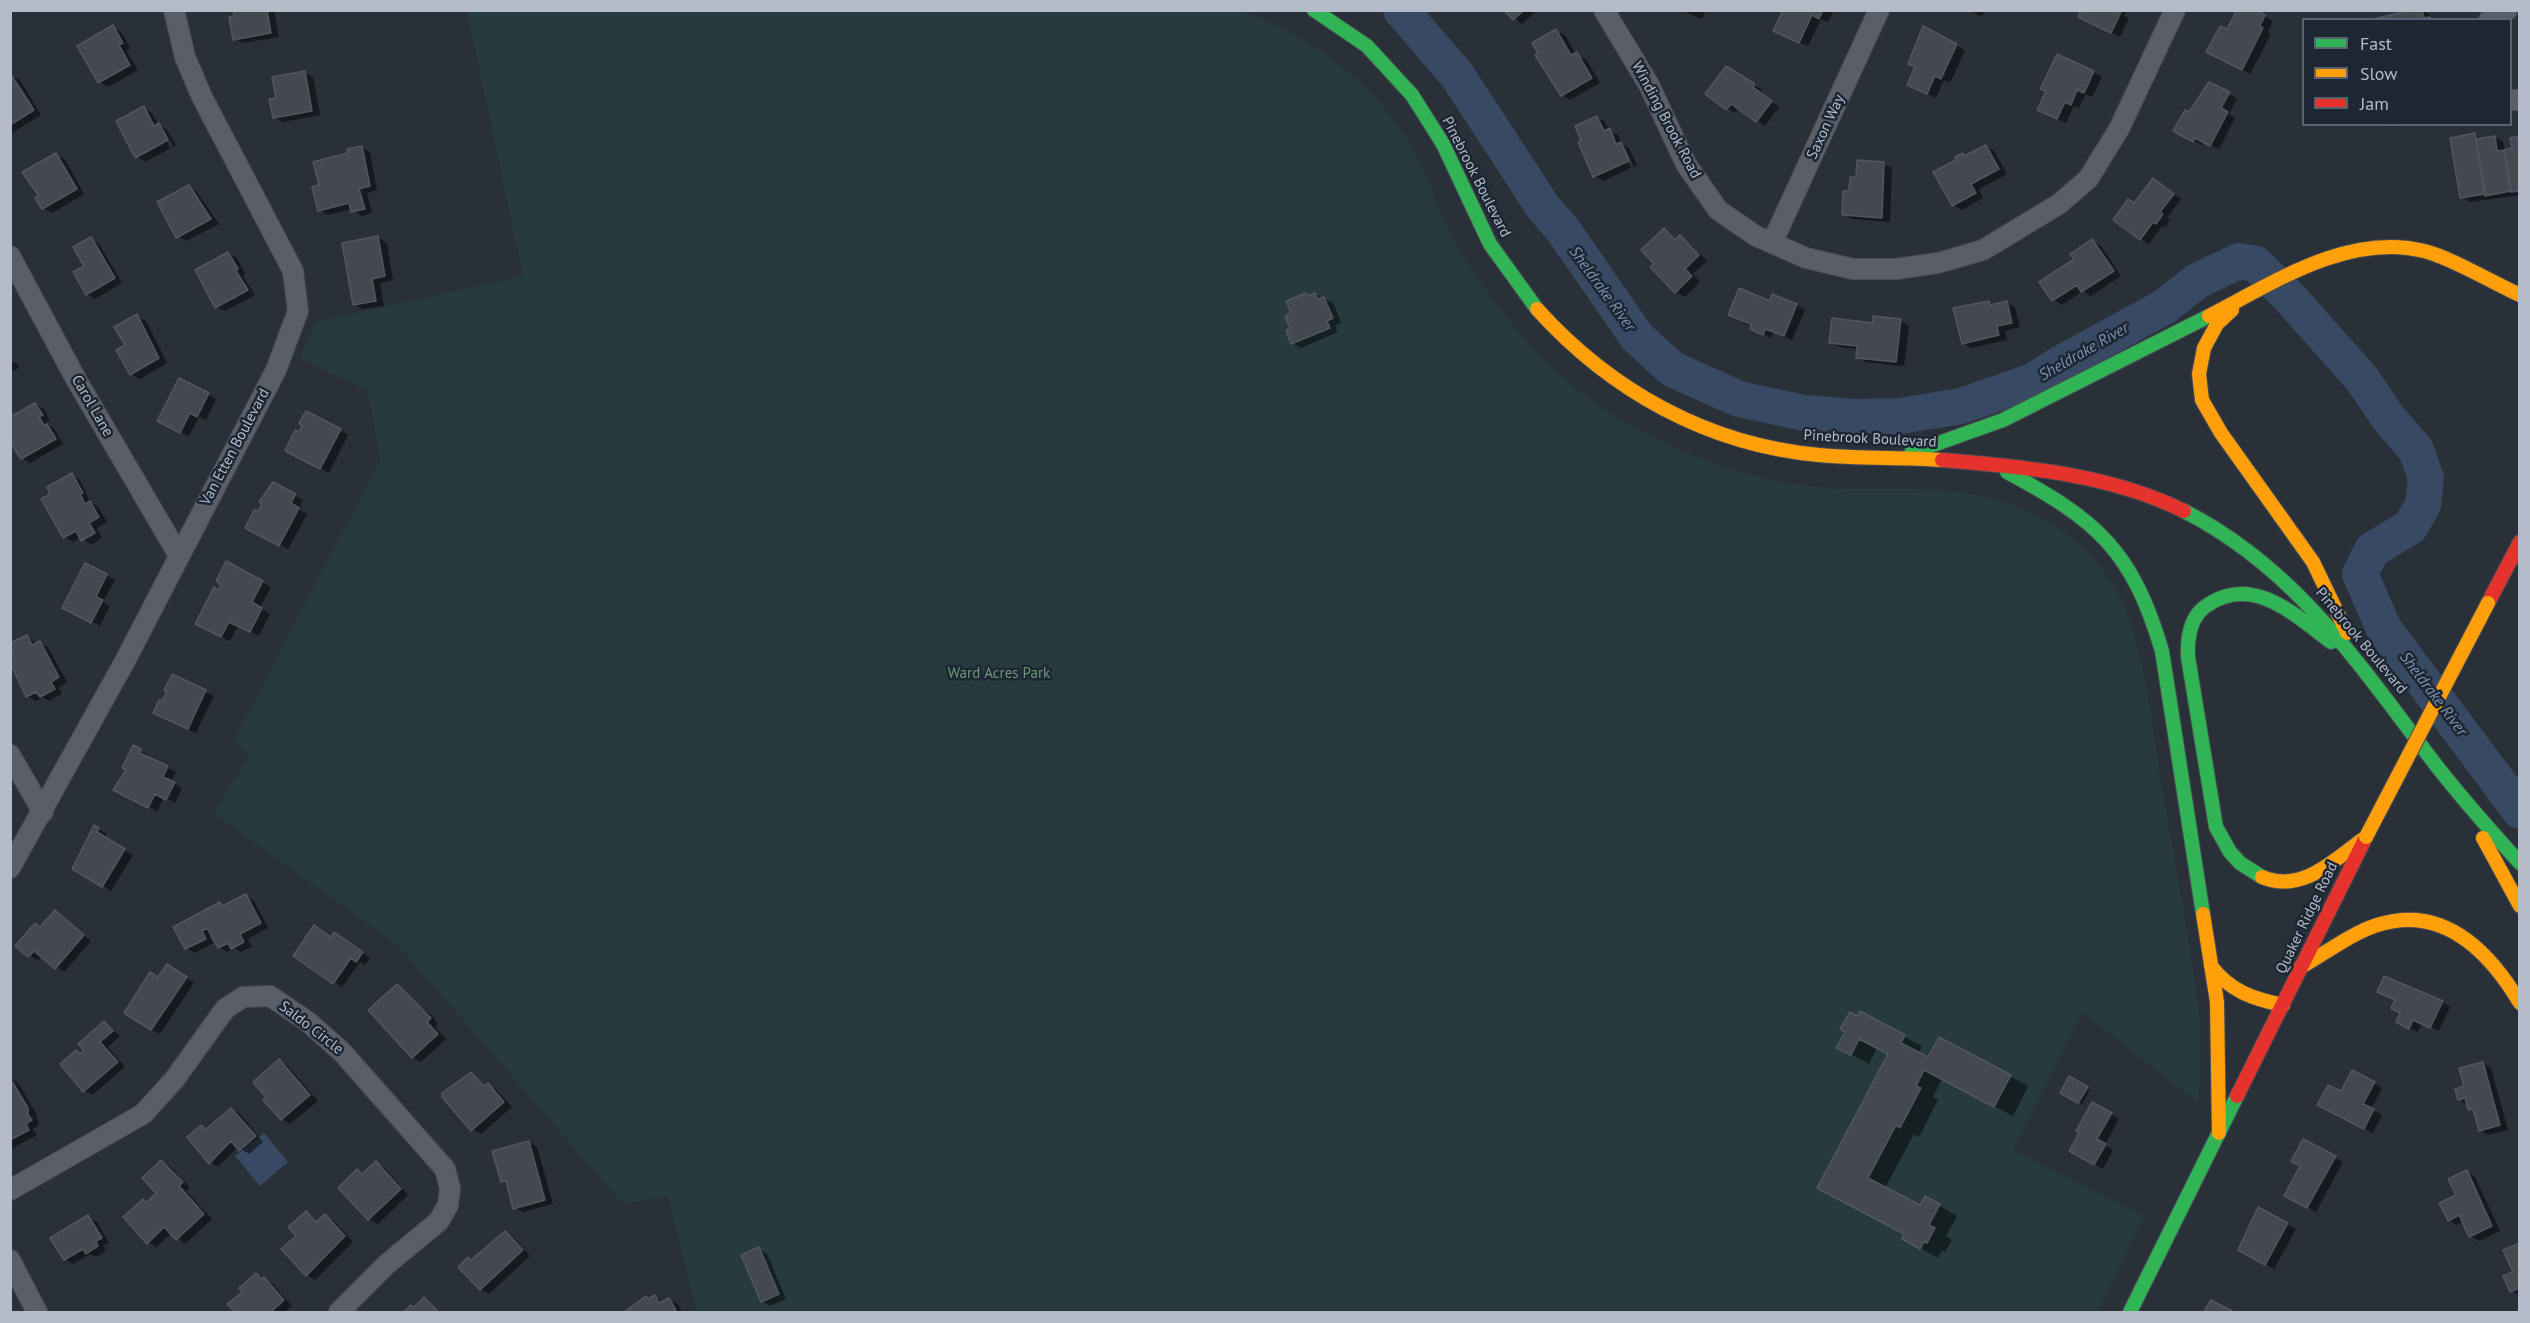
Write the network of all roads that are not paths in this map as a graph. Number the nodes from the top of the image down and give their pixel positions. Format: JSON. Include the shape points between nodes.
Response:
{"nodes":[{"id":1,"x":174,"y":10,"type":"edge"},
{"id":2,"x":1314,"y":10,"type":"edge"},
{"id":3,"x":1604,"y":10,"type":"edge"},
{"id":4,"x":1880,"y":10,"type":"edge"},
{"id":5,"x":2175,"y":10,"type":"edge"},
{"id":6,"x":2507,"y":10,"type":"edge"},
{"id":7,"x":2493,"y":18,"type":"edge"},
{"id":8,"x":1772,"y":243,"type":"junction"},
{"id":9,"x":10,"y":256,"type":"edge"},
{"id":10,"x":2520,"y":295,"type":"edge"},
{"id":11,"x":2244,"y":299,"type":"junction"},
{"id":12,"x":1895,"y":458,"type":"junction"},
{"id":13,"x":1995,"y":465,"type":"junction"},
{"id":14,"x":2520,"y":542,"type":"edge"},
{"id":15,"x":178,"y":554,"type":"junction"},
{"id":16,"x":2361,"y":664,"type":"junction"},
{"id":17,"x":10,"y":755,"type":"edge"},
{"id":18,"x":2457,"y":793,"type":"junction"},
{"id":19,"x":43,"y":812,"type":"junction"},
{"id":20,"x":2366,"y":837,"type":"junction"},
{"id":21,"x":2520,"y":863,"type":"edge"},
{"id":22,"x":10,"y":868,"type":"edge"},
{"id":23,"x":2520,"y":906,"type":"edge"},
{"id":24,"x":2211,"y":966,"type":"junction"},
{"id":25,"x":2301,"y":967,"type":"junction"},
{"id":26,"x":2520,"y":1003,"type":"edge"},
{"id":27,"x":2283,"y":1005,"type":"junction"},
{"id":28,"x":2219,"y":1133,"type":"junction"},
{"id":29,"x":10,"y":1190,"type":"edge"},
{"id":30,"x":10,"y":1260,"type":"edge"},
{"id":31,"x":37,"y":1312,"type":"edge"},
{"id":32,"x":339,"y":1312,"type":"edge"},
{"id":33,"x":2130,"y":1312,"type":"edge"}],
"edges":[{"from":1,"to":15,"type":"street","name":"Van Etten Boulevard","via":[[185,57],[202,97],[293,271],[298,311],[276,370]]},
{"from":2,"to":12,"type":"street","name":"Pinebrook Boulevard","via":[[1365,46],[1419,104],[1505,267],[1559,333],[1604,372],[1663,408],[1755,445],[1819,455]]},
{"from":3,"to":8,"type":"street","name":"Winding Brook Road","via":[[1649,85],[1686,164],[1718,210]]},
{"from":4,"to":8,"type":"street","name":"Saxon Way"},
{"from":5,"to":8,"type":"street","name":"Winding Brook Road","via":[[2119,129],[2088,179],[2059,204],[1983,249],[1938,263],[1896,269],[1853,269],[1806,258]]},
{"from":6,"to":7,"type":"street"},
{"from":9,"to":15,"type":"street","name":"Carol Lane","via":[[77,381]]},
{"from":10,"to":11,"type":"street","via":[[2425,251],[2388,246],[2348,251]]},
{"from":11,"to":12,"type":"street","via":[[2003,420]]},
{"from":11,"to":16,"type":"street","via":[[2217,324],[2204,348],[2199,374],[2202,400],[2313,562]]},
{"from":12,"to":13,"type":"street","name":"Pinebrook Boulevard"},
{"from":13,"to":16,"type":"street","name":"Pinebrook Boulevard","via":[[2124,489],[2209,524],[2290,584]]},
{"from":13,"to":24,"type":"street","via":[[2087,520],[2122,559],[2146,602],[2162,651]]},
{"from":14,"to":20,"type":"street","name":"Quaker Ridge Road","bridge":true},
{"from":15,"to":19,"type":"street","name":"Van Etten Boulevard"},
{"from":16,"to":18,"type":"street","name":"Pinebrook Boulevard"},
{"from":16,"to":20,"type":"street","via":[[2276,603],[2251,591],[2236,591],[2210,601],[2193,620],[2187,644],[2216,827],[2234,859],[2266,879],[2293,881],[2318,871]]},
{"from":17,"to":19,"type":"street"},
{"from":18,"to":21,"type":"street","name":"Pinebrook Boulevard"},
{"from":18,"to":23,"type":"street","name":"Pinebrook Boulevard"},
{"from":19,"to":22,"type":"street","name":"Van Etten Boulevard"},
{"from":20,"to":25,"type":"street","name":"Quaker Ridge Road"},
{"from":24,"to":27,"type":"street","via":[[2219,978],[2242,995]]},
{"from":24,"to":28,"type":"street","via":[[2219,1032]]},
{"from":25,"to":26,"type":"street","via":[[2379,924],[2433,922],[2477,944]]},
{"from":25,"to":27,"type":"street","name":"Quaker Ridge Road"},
{"from":27,"to":28,"type":"street","name":"Quaker Ridge Road"},
{"from":28,"to":33,"type":"street","name":"Quaker Ridge Road"},
{"from":29,"to":32,"type":"street","name":"Saldo Circle","via":[[143,1114],[174,1080],[225,1009],[243,997],[270,996],[342,1052],[445,1169],[450,1188],[448,1205],[440,1221],[387,1264]]},
{"from":30,"to":31,"type":"street"}]}
